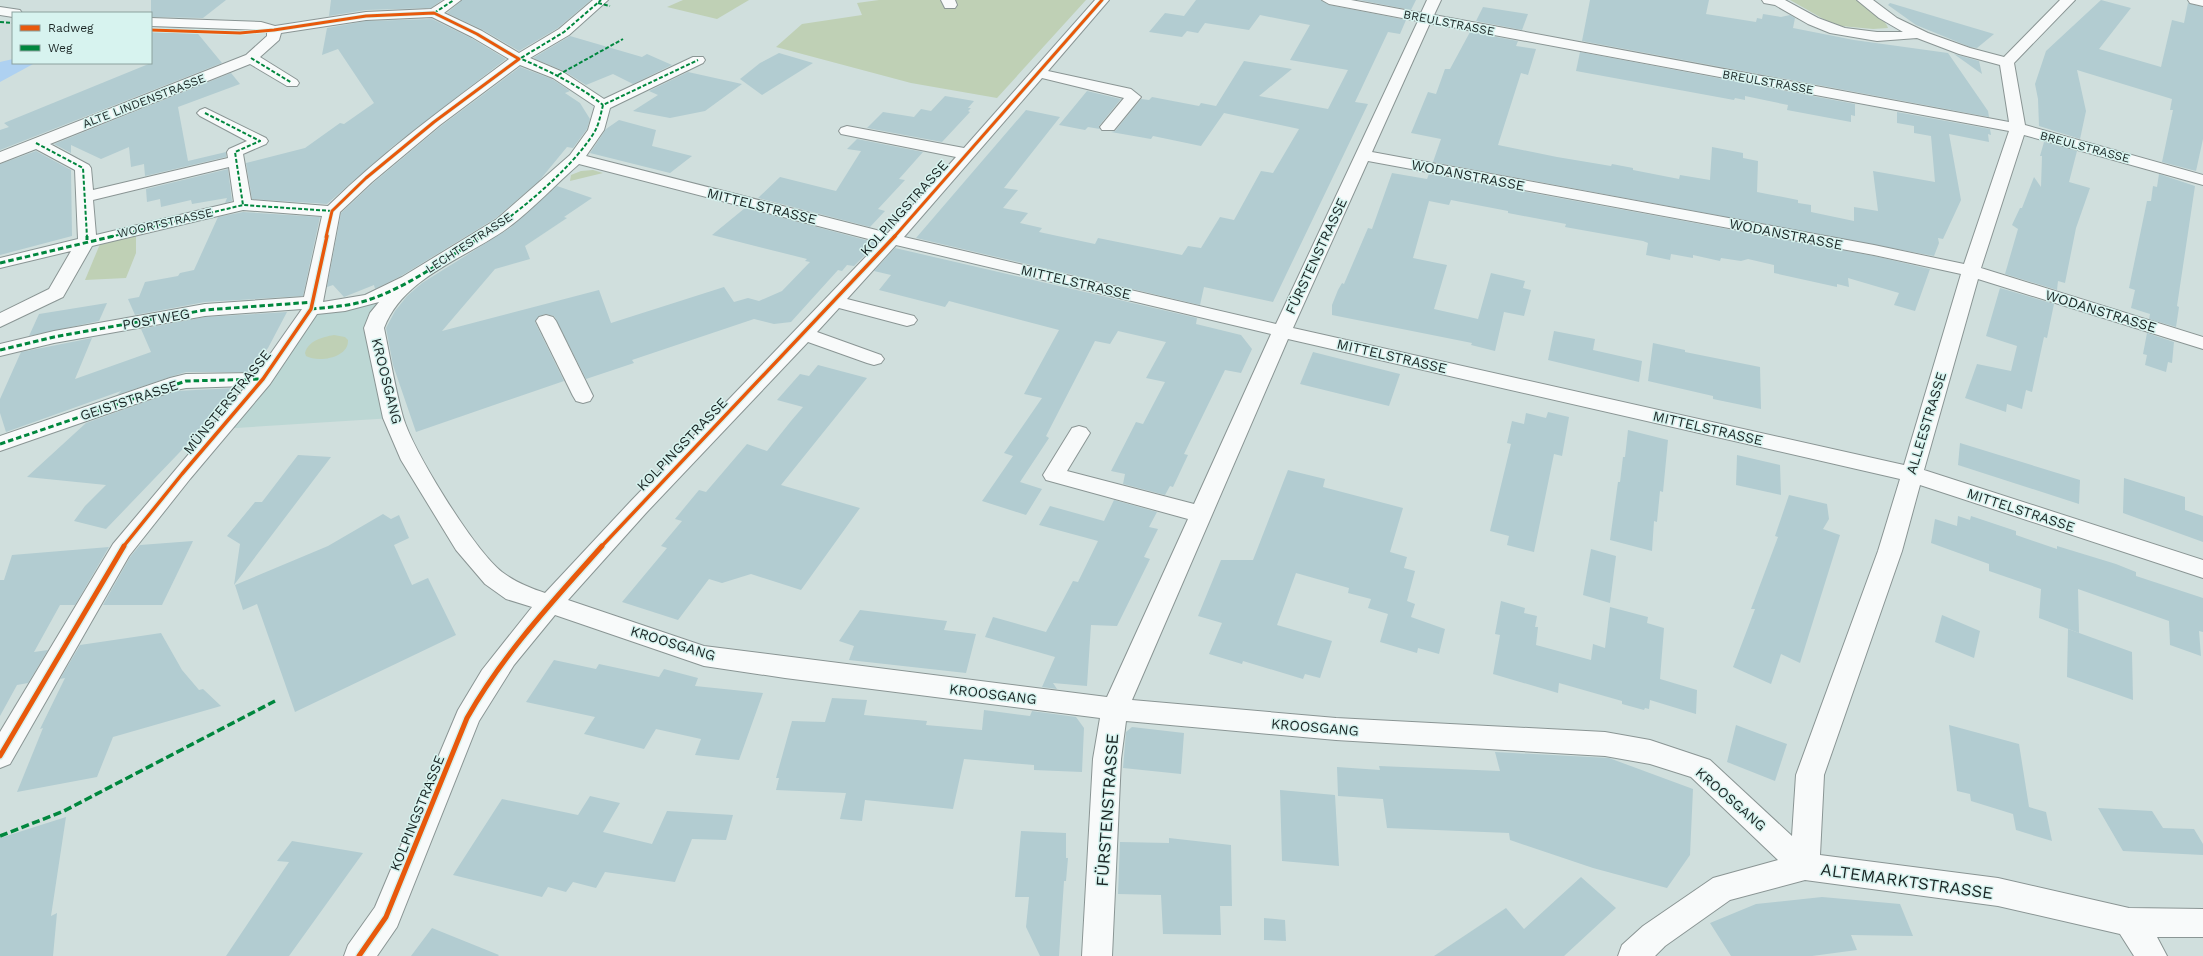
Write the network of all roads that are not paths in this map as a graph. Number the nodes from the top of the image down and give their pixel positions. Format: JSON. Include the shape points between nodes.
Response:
{"nodes":[{"id":1,"x":454,"y":0,"type":"edge"},
{"id":2,"x":601,"y":0,"type":"edge"},
{"id":3,"x":1102,"y":0,"type":"edge"},
{"id":4,"x":1329,"y":0,"type":"edge"},
{"id":5,"x":1434,"y":0,"type":"edge"},
{"id":6,"x":1769,"y":0,"type":"edge"},
{"id":7,"x":1864,"y":0,"type":"edge"},
{"id":8,"x":2068,"y":0,"type":"edge"},
{"id":9,"x":2195,"y":0,"type":"edge"},
{"id":10,"x":2203,"y":2,"type":"edge"},
{"id":11,"x":0,"y":11,"type":"edge"},
{"id":12,"x":12,"y":13,"type":"edge"},
{"id":13,"x":434,"y":13,"type":"junction"},
{"id":14,"x":1425,"y":19,"type":"junction"},
{"id":15,"x":152,"y":22,"type":"edge"},
{"id":16,"x":274,"y":30,"type":"junction"},
{"id":17,"x":1919,"y":34,"type":"junction"},
{"id":18,"x":251,"y":58,"type":"junction"},
{"id":19,"x":519,"y":58,"type":"junction"},
{"id":20,"x":698,"y":60,"type":"dead end"},
{"id":21,"x":2007,"y":62,"type":"junction"},
{"id":22,"x":1038,"y":73,"type":"junction"},
{"id":23,"x":292,"y":83,"type":"dead end"},
{"id":24,"x":603,"y":105,"type":"junction"},
{"id":25,"x":205,"y":113,"type":"dead end"},
{"id":26,"x":1108,"y":127,"type":"dead end"},
{"id":27,"x":2018,"y":128,"type":"junction"},
{"id":28,"x":847,"y":131,"type":"dead end"},
{"id":29,"x":36,"y":143,"type":"junction"},
{"id":30,"x":968,"y":154,"type":"junction"},
{"id":31,"x":1363,"y":155,"type":"junction"},
{"id":32,"x":0,"y":158,"type":"edge"},
{"id":33,"x":576,"y":158,"type":"junction"},
{"id":34,"x":235,"y":162,"type":"junction"},
{"id":35,"x":2203,"y":180,"type":"edge"},
{"id":36,"x":85,"y":196,"type":"junction"},
{"id":37,"x":243,"y":205,"type":"junction"},
{"id":38,"x":332,"y":211,"type":"junction"},
{"id":39,"x":891,"y":239,"type":"junction"},
{"id":40,"x":87,"y":240,"type":"junction"},
{"id":41,"x":0,"y":262,"type":"edge"},
{"id":42,"x":1971,"y":271,"type":"junction"},
{"id":43,"x":409,"y":281,"type":"junction"},
{"id":44,"x":834,"y":301,"type":"junction"},
{"id":45,"x":312,"y":305,"type":"junction"},
{"id":46,"x":907,"y":320,"type":"dead end"},
{"id":47,"x":0,"y":321,"type":"edge"},
{"id":48,"x":546,"y":321,"type":"dead end"},
{"id":49,"x":1282,"y":331,"type":"junction"},
{"id":50,"x":805,"y":334,"type":"junction"},
{"id":51,"x":2203,"y":343,"type":"edge"},
{"id":52,"x":0,"y":350,"type":"edge"},
{"id":53,"x":874,"y":359,"type":"dead end"},
{"id":54,"x":263,"y":379,"type":"junction"},
{"id":55,"x":583,"y":396,"type":"dead end"},
{"id":56,"x":1079,"y":433,"type":"dead end"},
{"id":57,"x":0,"y":444,"type":"edge"},
{"id":58,"x":1911,"y":474,"type":"junction"},
{"id":59,"x":1201,"y":514,"type":"junction"},
{"id":60,"x":2203,"y":569,"type":"edge"},
{"id":61,"x":550,"y":603,"type":"junction"},
{"id":62,"x":1115,"y":709,"type":"junction"},
{"id":63,"x":0,"y":756,"type":"edge"},
{"id":64,"x":1805,"y":867,"type":"junction"},
{"id":65,"x":2129,"y":922,"type":"junction"},
{"id":66,"x":2203,"y":924,"type":"edge"},
{"id":67,"x":360,"y":956,"type":"edge"},
{"id":68,"x":1097,"y":956,"type":"edge"},
{"id":69,"x":1633,"y":956,"type":"edge"},
{"id":70,"x":2152,"y":956,"type":"edge"}],
"edges":[{"from":1,"to":13,"type":"street"},
{"from":2,"to":19,"type":"street","via":[[564,32]]},
{"from":3,"to":22,"type":"street","name":"KOLPINGSTRASSE"},
{"from":4,"to":14,"type":"street","name":"BREULSTRASSE"},
{"from":5,"to":14,"type":"street","name":"FÜRSTENSTRASSE"},
{"from":6,"to":17,"type":"street","via":[[1779,2],[1835,30],[1884,36]]},
{"from":7,"to":17,"type":"street"},
{"from":8,"to":21,"type":"street"},
{"from":9,"to":10,"type":"street"},
{"from":11,"to":12,"type":"street"},
{"from":13,"to":16,"type":"street","via":[[366,16]]},
{"from":13,"to":19,"type":"street"},
{"from":14,"to":27,"type":"street","name":"BREULSTRASSE"},
{"from":14,"to":31,"type":"street","name":"FÜRSTENSTRASSE"},
{"from":15,"to":16,"type":"street","via":[[261,26]]},
{"from":16,"to":18,"type":"street","name":"ALTE LINDENSTRASSE","via":[[274,37]]},
{"from":17,"to":21,"type":"street","via":[[1976,55]]},
{"from":18,"to":23,"type":"street"},
{"from":18,"to":29,"type":"street","name":"ALTE LINDENSTRASSE"},
{"from":19,"to":24,"type":"street","via":[[558,75]]},
{"from":19,"to":38,"type":"street","via":[[366,178]]},
{"from":20,"to":24,"type":"street"},
{"from":21,"to":27,"type":"street","name":"ALLEESTRASSE"},
{"from":22,"to":26,"type":"street","via":[[1126,92],[1133,97]]},
{"from":22,"to":30,"type":"street","name":"KOLPINGSTRASSE"},
{"from":24,"to":33,"type":"street","name":"LECHTESTRASSE","via":[[596,130]]},
{"from":25,"to":34,"type":"street","via":[[260,141],[235,152]]},
{"from":27,"to":35,"type":"street","name":"BREULSTRASSE"},
{"from":27,"to":42,"type":"street","name":"ALLEESTRASSE"},
{"from":28,"to":30,"type":"street"},
{"from":29,"to":32,"type":"street","name":"ALTE LINDENSTRASSE"},
{"from":29,"to":36,"type":"street","via":[[83,168]]},
{"from":30,"to":39,"type":"street","name":"KOLPINGSTRASSE"},
{"from":31,"to":42,"type":"street","name":"WODANSTRASSE","via":[[1874,250]]},
{"from":31,"to":49,"type":"street","name":"FÜRSTENSTRASSE"},
{"from":33,"to":39,"type":"street","name":"MITTELSTRASSE"},
{"from":33,"to":43,"type":"street","name":"LECHTESTRASSE","via":[[503,223]]},
{"from":34,"to":36,"type":"street"},
{"from":34,"to":37,"type":"street"},
{"from":36,"to":40,"type":"street"},
{"from":37,"to":38,"type":"street","name":"WOORTSTRASSE"},
{"from":37,"to":40,"type":"street","name":"WOORTSTRASSE"},
{"from":38,"to":45,"type":"street","name":"MÜNSTERSTRASSE"},
{"from":39,"to":44,"type":"street","name":"KOLPINGSTRASSE"},
{"from":39,"to":49,"type":"street","name":"MITTELSTRASSE"},
{"from":40,"to":41,"type":"street","name":"WOORTSTRASSE"},
{"from":40,"to":47,"type":"street","via":[[56,294]]},
{"from":42,"to":51,"type":"street","name":"WODANSTRASSE"},
{"from":42,"to":58,"type":"street","name":"ALLEESTRASSE"},
{"from":43,"to":45,"type":"street","name":"LECHTESTRASSE","via":[[371,299],[345,305]]},
{"from":43,"to":61,"type":"street","name":"KROOSGANG","via":[[380,313],[374,328],[393,418],[412,460],[464,544],[492,578],[515,592]]},
{"from":44,"to":46,"type":"street"},
{"from":44,"to":50,"type":"street","name":"KOLPINGSTRASSE"},
{"from":45,"to":52,"type":"street","name":"POSTWEG","via":[[206,310],[54,337]]},
{"from":45,"to":54,"type":"street","name":"MÜNSTERSTRASSE"},
{"from":48,"to":55,"type":"street"},
{"from":49,"to":58,"type":"street","name":"MITTELSTRASSE"},
{"from":49,"to":59,"type":"street","name":"FÜRSTENSTRASSE"},
{"from":50,"to":53,"type":"street"},
{"from":50,"to":61,"type":"street","name":"KOLPINGSTRASSE","via":[[679,462]]},
{"from":54,"to":57,"type":"street","name":"GEISTSTRASSE","via":[[186,381],[170,384]]},
{"from":54,"to":63,"type":"street","name":"MÜNSTERSTRASSE","via":[[120,550]]},
{"from":56,"to":59,"type":"street","via":[[1054,475]]},
{"from":58,"to":60,"type":"street","name":"MITTELSTRASSE"},
{"from":58,"to":64,"type":"street","name":"ALLEESTRASSE","via":[[1890,550],[1810,775]]},
{"from":59,"to":62,"type":"street","name":"FÜRSTENSTRASSE"},
{"from":61,"to":62,"type":"street","name":"KROOSGANG","via":[[704,656],[865,679]]},
{"from":61,"to":67,"type":"street","name":"KOLPINGSTRASSE","via":[[481,690],[467,718],[386,917]]},
{"from":62,"to":64,"type":"street","name":"KROOSGANG","via":[[1336,729],[1605,744],[1650,752],[1700,768]]},
{"from":62,"to":68,"type":"street","name":"FÜRSTENSTRASSE","via":[[1107,759]]},
{"from":64,"to":65,"type":"street","name":"ALTEMARKTSTRASSE","via":[[1998,892]]},
{"from":64,"to":69,"type":"street","name":"ALTEMARKTSTRASSE","via":[[1723,888],[1654,936]]},
{"from":65,"to":66,"type":"street","name":"ALTEMARKTSTRASSE"},
{"from":65,"to":70,"type":"street"}]}
